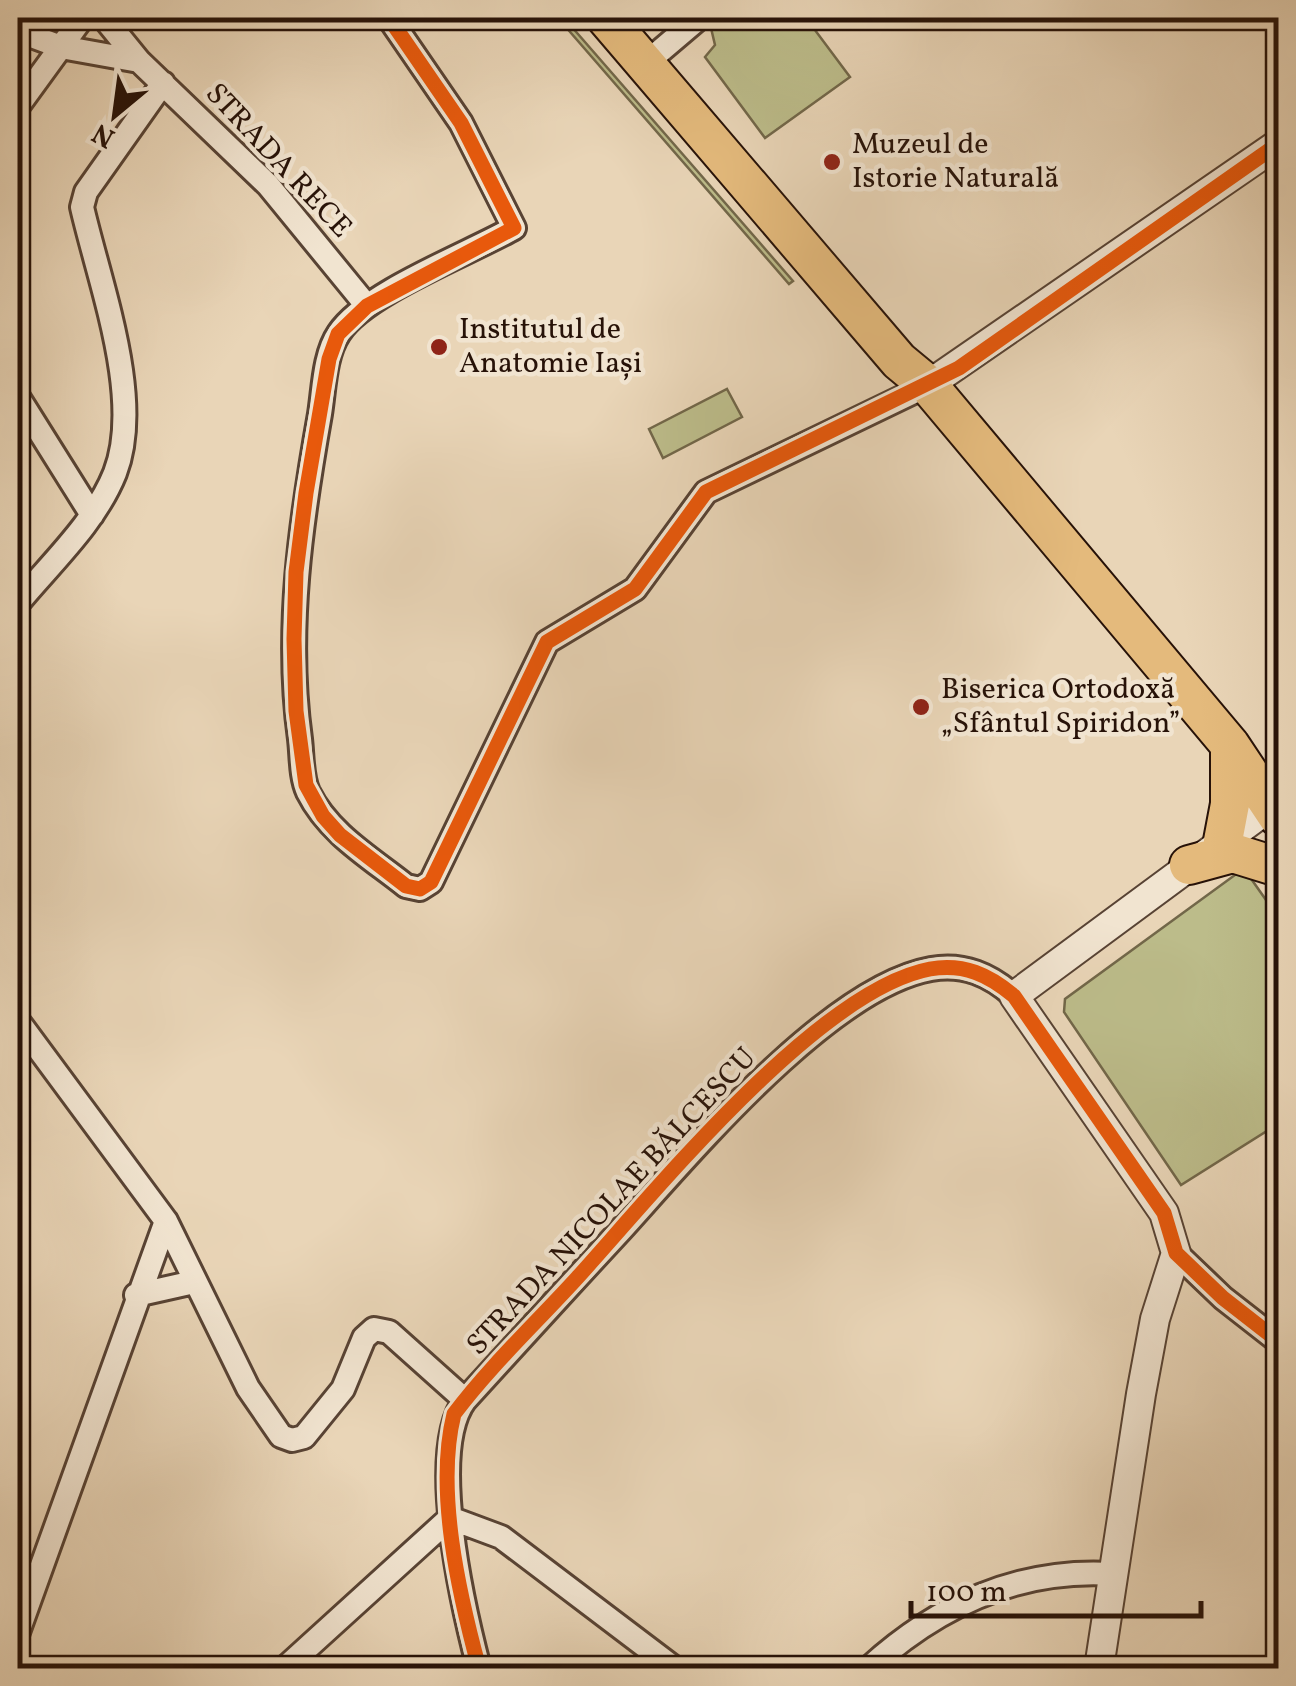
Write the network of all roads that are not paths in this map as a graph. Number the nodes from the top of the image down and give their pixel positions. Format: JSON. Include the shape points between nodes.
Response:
{"nodes":[{"id":1,"x":82,"y":18,"type":"edge"},
{"id":2,"x":104,"y":18,"type":"edge"},
{"id":3,"x":389,"y":18,"type":"edge"},
{"id":4,"x":606,"y":18,"type":"edge"},
{"id":5,"x":699,"y":18,"type":"edge"},
{"id":6,"x":18,"y":32,"type":"edge"},
{"id":7,"x":62,"y":47,"type":"junction"},
{"id":8,"x":139,"y":61,"type":"junction"},
{"id":9,"x":646,"y":63,"type":"junction"},
{"id":10,"x":162,"y":83,"type":"junction"},
{"id":11,"x":18,"y":106,"type":"edge"},
{"id":12,"x":1278,"y":144,"type":"edge"},
{"id":13,"x":366,"y":306,"type":"junction"},
{"id":14,"x":928,"y":386,"type":"junction"},
{"id":15,"x":18,"y":397,"type":"edge"},
{"id":16,"x":92,"y":515,"type":"junction"},
{"id":17,"x":18,"y":603,"type":"edge"},
{"id":18,"x":1230,"y":744,"type":"junction"},
{"id":19,"x":1275,"y":812,"type":"edge"},
{"id":20,"x":1223,"y":840,"type":"junction"},
{"id":21,"x":1189,"y":866,"type":"junction"},
{"id":22,"x":1278,"y":867,"type":"edge"},
{"id":23,"x":1014,"y":996,"type":"junction"},
{"id":24,"x":18,"y":1021,"type":"edge"},
{"id":25,"x":166,"y":1222,"type":"junction"},
{"id":26,"x":1176,"y":1253,"type":"junction"},
{"id":27,"x":194,"y":1282,"type":"junction"},
{"id":28,"x":136,"y":1295,"type":"junction"},
{"id":29,"x":1278,"y":1340,"type":"edge"},
{"id":30,"x":465,"y":1400,"type":"junction"},
{"id":31,"x":450,"y":1518,"type":"junction"},
{"id":32,"x":1113,"y":1574,"type":"junction"},
{"id":33,"x":18,"y":1632,"type":"edge"},
{"id":34,"x":285,"y":1668,"type":"edge"},
{"id":35,"x":478,"y":1668,"type":"edge"},
{"id":36,"x":674,"y":1668,"type":"edge"},
{"id":37,"x":869,"y":1668,"type":"edge"},
{"id":38,"x":1099,"y":1668,"type":"edge"}],
"edges":[{"from":1,"to":7,"type":"street"},
{"from":2,"to":8,"type":"street","name":"STRADA RECE"},
{"from":3,"to":13,"type":"street","via":[[462,123],[514,228]]},
{"from":4,"to":9,"type":"main road"},
{"from":5,"to":9,"type":"street"},
{"from":6,"to":7,"type":"street"},
{"from":7,"to":8,"type":"street"},
{"from":7,"to":11,"type":"street"},
{"from":8,"to":10,"type":"street","name":"STRADA RECE"},
{"from":9,"to":14,"type":"main road","via":[[886,346]]},
{"from":10,"to":13,"type":"street","name":"STRADA RECE","via":[[268,186]]},
{"from":10,"to":16,"type":"street","via":[[82,207],[122,378],[124,423],[116,472]]},
{"from":12,"to":14,"type":"street"},
{"from":13,"to":14,"type":"street","via":[[334,342],[306,493],[294,639],[296,711],[306,785],[323,816],[406,886],[420,889],[431,882],[548,642],[635,589],[706,492]]},
{"from":14,"to":18,"type":"main road"},
{"from":15,"to":16,"type":"street"},
{"from":16,"to":17,"type":"street"},
{"from":18,"to":19,"type":"main road"},
{"from":18,"to":20,"type":"main road"},
{"from":19,"to":20,"type":"street"},
{"from":20,"to":21,"type":"street"},
{"from":21,"to":22,"type":"main road","via":[[1233,854]]},
{"from":21,"to":23,"type":"street"},
{"from":23,"to":26,"type":"street","via":[[1164,1213]]},
{"from":23,"to":30,"type":"street","name":"STRADA NICOLAE BĂLCESCU","via":[[979,972],[931,969],[890,983],[834,1021],[743,1096]]},
{"from":24,"to":25,"type":"street"},
{"from":25,"to":27,"type":"street"},
{"from":25,"to":28,"type":"street"},
{"from":26,"to":29,"type":"street"},
{"from":26,"to":32,"type":"street","via":[[1151,1338]]},
{"from":27,"to":28,"type":"street"},
{"from":27,"to":30,"type":"street","via":[[280,1436],[304,1436],[342,1388],[374,1330],[389,1332]]},
{"from":28,"to":33,"type":"street"},
{"from":30,"to":31,"type":"street","name":"STRADA NICOLAE BĂLCESCU","via":[[450,1434]]},
{"from":31,"to":34,"type":"street"},
{"from":31,"to":35,"type":"street","name":"STRADA NICOLAE BĂLCESCU"},
{"from":31,"to":36,"type":"street","via":[[501,1536]]},
{"from":32,"to":37,"type":"street","via":[[1067,1573],[988,1591],[924,1621]]},
{"from":32,"to":38,"type":"street"}]}
